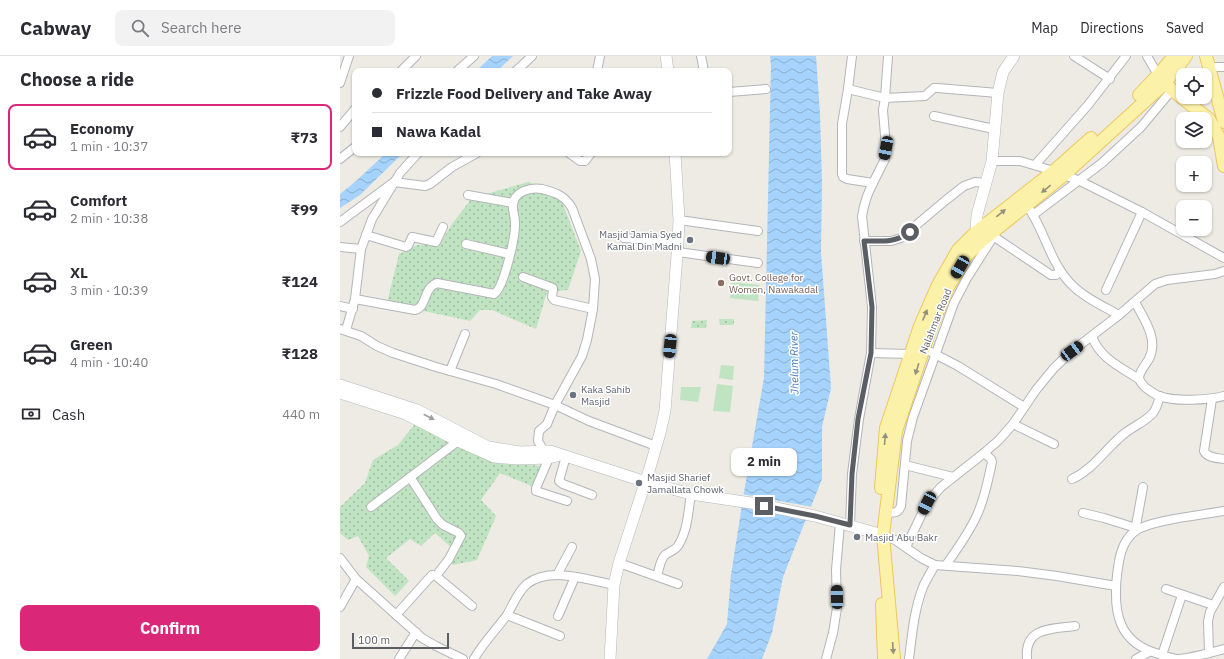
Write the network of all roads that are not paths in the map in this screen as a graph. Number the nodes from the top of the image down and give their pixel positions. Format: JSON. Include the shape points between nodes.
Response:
{"nodes":[{"id":1,"x":349,"y":56,"type":"edge"},
{"id":2,"x":416,"y":56,"type":"edge"},
{"id":3,"x":474,"y":56,"type":"edge"},
{"id":4,"x":532,"y":56,"type":"edge"},
{"id":5,"x":600,"y":56,"type":"edge"},
{"id":6,"x":666,"y":56,"type":"edge"},
{"id":7,"x":701,"y":56,"type":"edge"},
{"id":8,"x":852,"y":56,"type":"edge"},
{"id":9,"x":888,"y":56,"type":"edge"},
{"id":10,"x":1014,"y":56,"type":"edge"},
{"id":11,"x":1074,"y":56,"type":"edge"},
{"id":12,"x":1126,"y":56,"type":"edge"},
{"id":13,"x":1147,"y":56,"type":"edge"},
{"id":14,"x":1174,"y":56,"type":"edge"},
{"id":15,"x":1186,"y":56,"type":"edge"},
{"id":16,"x":1207,"y":62,"type":"edge"},
{"id":17,"x":1224,"y":67,"type":"edge"},
{"id":18,"x":404,"y":68,"type":"edge"},
{"id":19,"x":460,"y":68,"type":"edge"},
{"id":20,"x":519,"y":68,"type":"edge"},
{"id":21,"x":598,"y":68,"type":"edge"},
{"id":22,"x":668,"y":68,"type":"edge"},
{"id":23,"x":703,"y":68,"type":"edge"},
{"id":24,"x":1110,"y":79,"type":"junction"},
{"id":25,"x":340,"y":82,"type":"edge"},
{"id":26,"x":1165,"y":83,"type":"junction"},
{"id":27,"x":766,"y":89,"type":"dead end"},
{"id":28,"x":848,"y":89,"type":"junction"},
{"id":29,"x":732,"y":92,"type":"edge"},
{"id":30,"x":998,"y":93,"type":"junction"},
{"id":31,"x":885,"y":98,"type":"junction"},
{"id":32,"x":352,"y":113,"type":"edge"},
{"id":33,"x":934,"y":116,"type":"dead end"},
{"id":34,"x":1224,"y":118,"type":"edge"},
{"id":35,"x":340,"y":127,"type":"edge"},
{"id":36,"x":994,"y":129,"type":"junction"},
{"id":37,"x":352,"y":150,"type":"edge"},
{"id":38,"x":415,"y":156,"type":"edge"},
{"id":39,"x":472,"y":156,"type":"edge"},
{"id":40,"x":572,"y":156,"type":"edge"},
{"id":41,"x":589,"y":156,"type":"edge"},
{"id":42,"x":675,"y":156,"type":"edge"},
{"id":43,"x":340,"y":159,"type":"edge"},
{"id":44,"x":992,"y":161,"type":"junction"},
{"id":45,"x":1035,"y":165,"type":"junction"},
{"id":46,"x":1224,"y":166,"type":"edge"},
{"id":47,"x":1059,"y":173,"type":"junction"},
{"id":48,"x":1080,"y":181,"type":"junction"},
{"id":49,"x":394,"y":182,"type":"junction"},
{"id":50,"x":873,"y":182,"type":"junction"},
{"id":51,"x":986,"y":183,"type":"junction"},
{"id":52,"x":468,"y":195,"type":"dead end"},
{"id":53,"x":513,"y":203,"type":"junction"},
{"id":54,"x":1026,"y":205,"type":"junction"},
{"id":55,"x":1142,"y":212,"type":"junction"},
{"id":56,"x":1033,"y":215,"type":"junction"},
{"id":57,"x":679,"y":220,"type":"junction"},
{"id":58,"x":340,"y":222,"type":"edge"},
{"id":59,"x":443,"y":227,"type":"dead end"},
{"id":60,"x":758,"y":231,"type":"dead end"},
{"id":61,"x":988,"y":234,"type":"junction"},
{"id":62,"x":366,"y":235,"type":"junction"},
{"id":63,"x":624,"y":238,"type":"dead end"},
{"id":64,"x":864,"y":241,"type":"junction"},
{"id":65,"x":466,"y":244,"type":"dead end"},
{"id":66,"x":340,"y":247,"type":"edge"},
{"id":67,"x":678,"y":247,"type":"junction"},
{"id":68,"x":361,"y":249,"type":"junction"},
{"id":69,"x":509,"y":254,"type":"junction"},
{"id":70,"x":1224,"y":258,"type":"edge"},
{"id":71,"x":758,"y":263,"type":"dead end"},
{"id":72,"x":1060,"y":270,"type":"junction"},
{"id":73,"x":1224,"y":271,"type":"edge"},
{"id":74,"x":523,"y":276,"type":"dead end"},
{"id":75,"x":1106,"y":290,"type":"dead end"},
{"id":76,"x":355,"y":299,"type":"junction"},
{"id":77,"x":1135,"y":302,"type":"junction"},
{"id":78,"x":340,"y":306,"type":"edge"},
{"id":79,"x":353,"y":308,"type":"junction"},
{"id":80,"x":593,"y":309,"type":"junction"},
{"id":81,"x":1119,"y":315,"type":"junction"},
{"id":82,"x":343,"y":329,"type":"edge"},
{"id":83,"x":466,"y":334,"type":"dead end"},
{"id":84,"x":1092,"y":336,"type":"junction"},
{"id":85,"x":917,"y":348,"type":"junction"},
{"id":86,"x":871,"y":353,"type":"junction"},
{"id":87,"x":935,"y":354,"type":"junction"},
{"id":88,"x":450,"y":371,"type":"junction"},
{"id":89,"x":1139,"y":379,"type":"junction"},
{"id":90,"x":340,"y":385,"type":"edge"},
{"id":91,"x":340,"y":393,"type":"edge"},
{"id":92,"x":1160,"y":396,"type":"junction"},
{"id":93,"x":1224,"y":396,"type":"edge"},
{"id":94,"x":1212,"y":399,"type":"junction"},
{"id":95,"x":555,"y":405,"type":"junction"},
{"id":96,"x":1024,"y":407,"type":"junction"},
{"id":97,"x":1013,"y":424,"type":"junction"},
{"id":98,"x":458,"y":441,"type":"junction"},
{"id":99,"x":1054,"y":444,"type":"dead end"},
{"id":100,"x":656,"y":446,"type":"junction"},
{"id":101,"x":984,"y":453,"type":"junction"},
{"id":102,"x":555,"y":455,"type":"junction"},
{"id":103,"x":1224,"y":459,"type":"edge"},
{"id":104,"x":905,"y":465,"type":"junction"},
{"id":105,"x":410,"y":477,"type":"junction"},
{"id":106,"x":953,"y":477,"type":"junction"},
{"id":107,"x":1072,"y":480,"type":"dead end"},
{"id":108,"x":646,"y":482,"type":"junction"},
{"id":109,"x":1143,"y":487,"type":"dead end"},
{"id":110,"x":691,"y":494,"type":"junction"},
{"id":111,"x":592,"y":495,"type":"dead end"},
{"id":112,"x":567,"y":501,"type":"dead end"},
{"id":113,"x":371,"y":507,"type":"dead end"},
{"id":114,"x":1224,"y":511,"type":"edge"},
{"id":115,"x":886,"y":512,"type":"junction"},
{"id":116,"x":1083,"y":513,"type":"dead end"},
{"id":117,"x":845,"y":524,"type":"junction"},
{"id":118,"x":1136,"y":530,"type":"junction"},
{"id":119,"x":880,"y":534,"type":"junction"},
{"id":120,"x":572,"y":547,"type":"dead end"},
{"id":121,"x":906,"y":547,"type":"junction"},
{"id":122,"x":340,"y":558,"type":"edge"},
{"id":123,"x":619,"y":563,"type":"junction"},
{"id":124,"x":935,"y":565,"type":"junction"},
{"id":125,"x":946,"y":565,"type":"junction"},
{"id":126,"x":439,"y":572,"type":"dead end"},
{"id":127,"x":557,"y":575,"type":"junction"},
{"id":128,"x":657,"y":576,"type":"junction"},
{"id":129,"x":575,"y":577,"type":"junction"},
{"id":130,"x":356,"y":579,"type":"junction"},
{"id":131,"x":678,"y":584,"type":"dead end"},
{"id":132,"x":614,"y":585,"type":"junction"},
{"id":133,"x":1116,"y":586,"type":"junction"},
{"id":134,"x":1224,"y":587,"type":"edge"},
{"id":135,"x":1166,"y":589,"type":"dead end"},
{"id":136,"x":1182,"y":595,"type":"junction"},
{"id":137,"x":1213,"y":605,"type":"junction"},
{"id":138,"x":472,"y":606,"type":"dead end"},
{"id":139,"x":340,"y":607,"type":"edge"},
{"id":140,"x":396,"y":615,"type":"junction"},
{"id":141,"x":506,"y":615,"type":"junction"},
{"id":142,"x":558,"y":616,"type":"dead end"},
{"id":143,"x":1075,"y":626,"type":"dead end"},
{"id":144,"x":416,"y":632,"type":"junction"},
{"id":145,"x":560,"y":636,"type":"dead end"},
{"id":146,"x":1224,"y":649,"type":"edge"},
{"id":147,"x":1149,"y":652,"type":"junction"},
{"id":148,"x":1209,"y":653,"type":"junction"},
{"id":149,"x":1162,"y":655,"type":"junction"},
{"id":150,"x":398,"y":659,"type":"edge"},
{"id":151,"x":463,"y":659,"type":"edge"},
{"id":152,"x":474,"y":659,"type":"edge"},
{"id":153,"x":610,"y":659,"type":"edge"},
{"id":154,"x":826,"y":659,"type":"edge"},
{"id":155,"x":884,"y":659,"type":"edge"},
{"id":156,"x":894,"y":659,"type":"edge"},
{"id":157,"x":909,"y":659,"type":"edge"},
{"id":158,"x":1027,"y":659,"type":"edge"},
{"id":159,"x":1136,"y":659,"type":"edge"},
{"id":160,"x":1177,"y":659,"type":"edge"}],
"edges":[{"from":1,"to":25,"type":"street"},
{"from":2,"to":18,"type":"street"},
{"from":3,"to":19,"type":"street"},
{"from":4,"to":20,"type":"street"},
{"from":5,"to":21,"type":"street"},
{"from":6,"to":22,"type":"main road"},
{"from":7,"to":23,"type":"street"},
{"from":8,"to":28,"type":"street"},
{"from":9,"to":31,"type":"street"},
{"from":10,"to":30,"type":"main road","via":[[1004,72]]},
{"from":11,"to":24,"type":"street"},
{"from":12,"to":24,"type":"street"},
{"from":13,"to":26,"type":"street"},
{"from":14,"to":26,"type":"main road","name":"Nalahmar Road"},
{"from":15,"to":26,"type":"main road","name":"Nalahmar Road"},
{"from":16,"to":17,"type":"street"},
{"from":16,"to":34,"type":"main road"},
{"from":24,"to":45,"type":"street"},
{"from":26,"to":46,"type":"main road","via":[[1209,119],[1219,137]]},
{"from":26,"to":47,"type":"main road","name":"Nalahmar Road"},
{"from":26,"to":48,"type":"street","via":[[1141,126]]},
{"from":27,"to":29,"type":"street"},
{"from":28,"to":31,"type":"street"},
{"from":28,"to":50,"type":"street","via":[[842,124],[842,174],[847,179]]},
{"from":30,"to":31,"type":"street","via":[[934,88],[925,96]]},
{"from":30,"to":36,"type":"main road"},
{"from":31,"to":50,"type":"street","via":[[883,110],[886,148],[884,159]]},
{"from":32,"to":35,"type":"street"},
{"from":33,"to":36,"type":"street"},
{"from":36,"to":44,"type":"main road"},
{"from":37,"to":43,"type":"street"},
{"from":38,"to":49,"type":"street"},
{"from":39,"to":49,"type":"street","via":[[425,186]]},
{"from":40,"to":41,"type":"street","via":[[585,161]]},
{"from":42,"to":57,"type":"main road"},
{"from":44,"to":45,"type":"street","via":[[1020,161]]},
{"from":44,"to":51,"type":"main road"},
{"from":45,"to":47,"type":"street"},
{"from":47,"to":48,"type":"street"},
{"from":47,"to":54,"type":"main road","name":"Nalahmar Road","one_way":true},
{"from":61,"to":47,"type":"main road","name":"Nalahmar Road","one_way":true},
{"from":48,"to":55,"type":"street"},
{"from":48,"to":56,"type":"street"},
{"from":49,"to":58,"type":"street"},
{"from":49,"to":62,"type":"street","via":[[372,219]]},
{"from":50,"to":64,"type":"street","via":[[863,209]]},
{"from":51,"to":61,"type":"main road","via":[[977,215]]},
{"from":51,"to":64,"type":"street","via":[[975,182],[964,186],[901,238],[891,241]]},
{"from":52,"to":53,"type":"street"},
{"from":53,"to":69,"type":"street","via":[[515,222]]},
{"from":53,"to":80,"type":"street","via":[[520,193],[538,188],[561,195],[568,201],[591,259],[595,279]]},
{"from":54,"to":56,"type":"street"},
{"from":54,"to":61,"type":"main road","name":"Nalahmar Road"},
{"from":55,"to":70,"type":"street"},
{"from":55,"to":75,"type":"street"},
{"from":56,"to":72,"type":"street"},
{"from":57,"to":60,"type":"street"},
{"from":57,"to":67,"type":"main road"},
{"from":59,"to":62,"type":"street","via":[[436,242],[412,237],[406,247]]},
{"from":61,"to":72,"type":"street","via":[[1051,275],[1056,275]]},
{"from":61,"to":85,"type":"main road","name":"Nalahmar Road","via":[[966,256],[947,289],[930,330]]},
{"from":61,"to":87,"type":"street","via":[[954,303]]},
{"from":62,"to":68,"type":"street"},
{"from":63,"to":67,"type":"street"},
{"from":64,"to":86,"type":"street","via":[[872,307]]},
{"from":65,"to":69,"type":"street"},
{"from":66,"to":68,"type":"street"},
{"from":67,"to":71,"type":"street"},
{"from":67,"to":100,"type":"main road","via":[[665,411]]},
{"from":68,"to":76,"type":"street"},
{"from":69,"to":76,"type":"street","via":[[502,284],[494,294],[437,283],[429,288],[421,307],[416,310]]},
{"from":72,"to":81,"type":"street","via":[[1071,284]]},
{"from":73,"to":77,"type":"street","via":[[1166,280],[1155,284]]},
{"from":74,"to":80,"type":"street","via":[[552,287],[554,300]]},
{"from":76,"to":79,"type":"street"},
{"from":77,"to":81,"type":"street"},
{"from":77,"to":89,"type":"street","via":[[1151,335],[1153,345]]},
{"from":78,"to":79,"type":"street"},
{"from":79,"to":82,"type":"street"},
{"from":80,"to":95,"type":"street","via":[[582,356]]},
{"from":81,"to":84,"type":"street"},
{"from":82,"to":88,"type":"street","via":[[393,353]]},
{"from":83,"to":88,"type":"street"},
{"from":84,"to":89,"type":"street","via":[[1101,353]]},
{"from":84,"to":96,"type":"street","via":[[1054,368]]},
{"from":85,"to":86,"type":"street"},
{"from":85,"to":87,"type":"street"},
{"from":85,"to":115,"type":"main road","name":"Nalahmar Road","one_way":true,"via":[[896,430]]},
{"from":119,"to":85,"type":"main road","name":"Nalahmar Road","one_way":true,"via":[[886,428]]},
{"from":86,"to":117,"type":"street","via":[[858,419]]},
{"from":87,"to":96,"type":"street"},
{"from":87,"to":104,"type":"street","via":[[913,417]]},
{"from":88,"to":95,"type":"street"},
{"from":89,"to":92,"type":"street","via":[[1152,393]]},
{"from":90,"to":102,"type":"main road","one_way":true,"via":[[417,410],[488,447]]},
{"from":91,"to":98,"type":"main road","via":[[406,414]]},
{"from":92,"to":94,"type":"street"},
{"from":92,"to":107,"type":"street","via":[[1154,412],[1126,433],[1082,475]]},
{"from":93,"to":94,"type":"street"},
{"from":94,"to":103,"type":"street","via":[[1204,451],[1209,456]]},
{"from":95,"to":100,"type":"street","via":[[589,421]]},
{"from":95,"to":102,"type":"street","via":[[547,424],[539,431],[538,441]]},
{"from":96,"to":97,"type":"street"},
{"from":97,"to":99,"type":"street"},
{"from":97,"to":101,"type":"street"},
{"from":98,"to":102,"type":"main road","via":[[494,457],[517,460]]},
{"from":98,"to":105,"type":"street"},
{"from":100,"to":108,"type":"main road"},
{"from":101,"to":106,"type":"street"},
{"from":101,"to":125,"type":"street","via":[[992,462],[984,499],[969,531]]},
{"from":102,"to":108,"type":"main road"},
{"from":102,"to":111,"type":"street","via":[[559,481]]},
{"from":102,"to":112,"type":"street","via":[[536,491]]},
{"from":104,"to":106,"type":"street"},
{"from":104,"to":115,"type":"street","via":[[900,509],[894,513]]},
{"from":105,"to":113,"type":"street"},
{"from":105,"to":126,"type":"street","via":[[437,519],[461,536],[449,560]]},
{"from":106,"to":121,"type":"street","via":[[940,487],[927,503]]},
{"from":108,"to":110,"type":"main road"},
{"from":108,"to":123,"type":"main road"},
{"from":109,"to":118,"type":"street"},
{"from":110,"to":117,"type":"main road","via":[[751,503]]},
{"from":110,"to":128,"type":"street","via":[[683,535],[676,548],[663,558]]},
{"from":114,"to":118,"type":"street","via":[[1147,525]]},
{"from":115,"to":119,"type":"main road","name":"Nalahmar Road"},
{"from":116,"to":118,"type":"street"},
{"from":117,"to":119,"type":"main road"},
{"from":117,"to":154,"type":"street","via":[[836,570],[837,608]]},
{"from":118,"to":133,"type":"street","via":[[1122,549]]},
{"from":119,"to":121,"type":"street"},
{"from":119,"to":155,"type":"main road","name":"Nalahmar Road"},
{"from":119,"to":156,"type":"main road","name":"Nalahmar Road","one_way":true},
{"from":120,"to":127,"type":"street"},
{"from":121,"to":124,"type":"street"},
{"from":122,"to":130,"type":"street"},
{"from":123,"to":128,"type":"street"},
{"from":123,"to":132,"type":"main road"},
{"from":124,"to":125,"type":"street"},
{"from":124,"to":157,"type":"street","via":[[923,587],[916,608]]},
{"from":125,"to":133,"type":"street","via":[[1056,576]]},
{"from":127,"to":129,"type":"street"},
{"from":127,"to":141,"type":"street","via":[[536,578],[526,584]]},
{"from":128,"to":131,"type":"street"},
{"from":129,"to":132,"type":"street"},
{"from":129,"to":142,"type":"street"},
{"from":130,"to":139,"type":"street"},
{"from":130,"to":140,"type":"street"},
{"from":132,"to":153,"type":"main road"},
{"from":133,"to":147,"type":"street","via":[[1117,611],[1122,628],[1134,643]]},
{"from":134,"to":137,"type":"street"},
{"from":135,"to":136,"type":"street"},
{"from":136,"to":137,"type":"street"},
{"from":136,"to":149,"type":"street"},
{"from":137,"to":148,"type":"street","via":[[1208,621]]},
{"from":138,"to":140,"type":"street","via":[[432,575]]},
{"from":140,"to":144,"type":"street"},
{"from":141,"to":145,"type":"street"},
{"from":141,"to":152,"type":"street"},
{"from":143,"to":158,"type":"street","via":[[1046,629],[1035,634],[1029,641]]},
{"from":144,"to":150,"type":"street"},
{"from":144,"to":151,"type":"street","via":[[436,646]]},
{"from":146,"to":148,"type":"street"},
{"from":147,"to":149,"type":"street"},
{"from":147,"to":159,"type":"street"},
{"from":148,"to":160,"type":"street"},
{"from":149,"to":160,"type":"street"}]}
